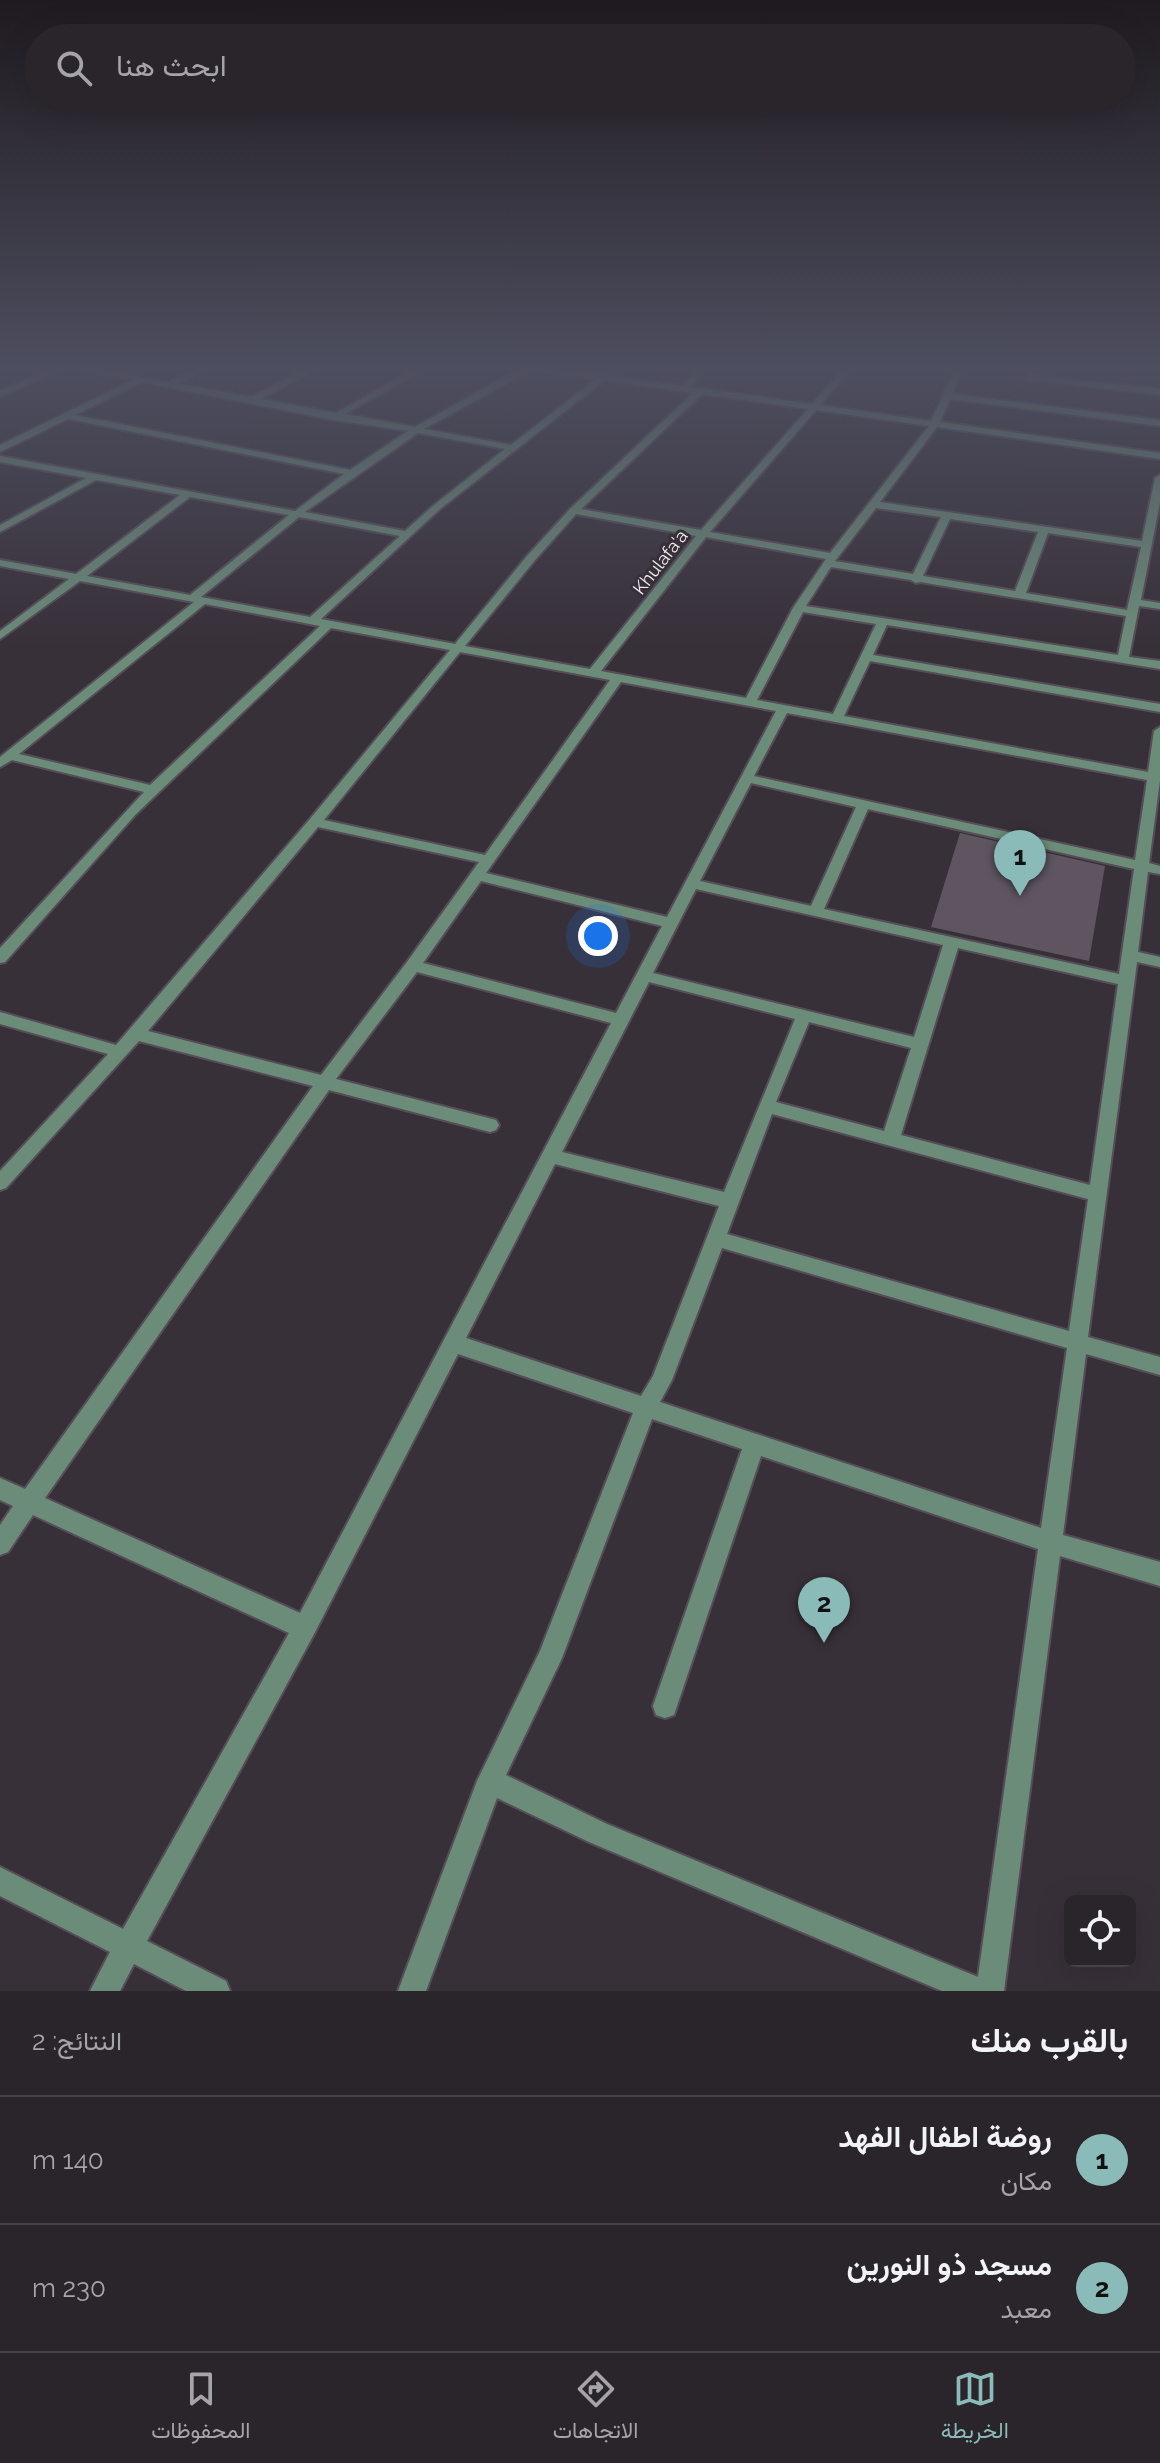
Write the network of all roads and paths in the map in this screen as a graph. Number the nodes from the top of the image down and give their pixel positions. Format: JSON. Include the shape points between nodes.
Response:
{"nodes":[{"id":1,"x":0,"y":459,"type":"edge"},
{"id":2,"x":281,"y":459,"type":"edge"},
{"id":3,"x":373,"y":459,"type":"edge"},
{"id":4,"x":499,"y":459,"type":"edge"},
{"id":5,"x":629,"y":459,"type":"edge"},
{"id":6,"x":771,"y":459,"type":"edge"},
{"id":7,"x":907,"y":459,"type":"edge"},
{"id":8,"x":352,"y":473,"type":"junction"},
{"id":9,"x":92,"y":478,"type":"junction"},
{"id":10,"x":1160,"y":478,"type":"edge"},
{"id":11,"x":1158,"y":493,"type":"edge"},
{"id":12,"x":187,"y":495,"type":"junction"},
{"id":13,"x":872,"y":504,"type":"junction"},
{"id":14,"x":574,"y":511,"type":"junction"},
{"id":15,"x":294,"y":515,"type":"junction"},
{"id":16,"x":947,"y":515,"type":"junction"},
{"id":17,"x":0,"y":529,"type":"edge"},
{"id":18,"x":1044,"y":530,"type":"junction"},
{"id":19,"x":406,"y":534,"type":"junction"},
{"id":20,"x":703,"y":534,"type":"junction"},
{"id":21,"x":1152,"y":538,"type":"edge"},
{"id":22,"x":830,"y":560,"type":"junction"},
{"id":23,"x":0,"y":563,"type":"edge"},
{"id":24,"x":76,"y":578,"type":"junction"},
{"id":25,"x":916,"y":580,"type":"junction"},
{"id":26,"x":1019,"y":596,"type":"junction"},
{"id":27,"x":198,"y":599,"type":"junction"},
{"id":28,"x":1160,"y":606,"type":"edge"},
{"id":29,"x":799,"y":608,"type":"junction"},
{"id":30,"x":1133,"y":608,"type":"junction"},
{"id":31,"x":314,"y":620,"type":"junction"},
{"id":32,"x":883,"y":621,"type":"junction"},
{"id":33,"x":329,"y":623,"type":"junction"},
{"id":34,"x":0,"y":636,"type":"edge"},
{"id":35,"x":458,"y":646,"type":"junction"},
{"id":36,"x":866,"y":657,"type":"junction"},
{"id":37,"x":1123,"y":659,"type":"junction"},
{"id":38,"x":1160,"y":665,"type":"edge"},
{"id":39,"x":594,"y":672,"type":"junction"},
{"id":40,"x":618,"y":677,"type":"junction"},
{"id":41,"x":750,"y":702,"type":"junction"},
{"id":42,"x":1160,"y":708,"type":"edge"},
{"id":43,"x":782,"y":710,"type":"junction"},
{"id":44,"x":836,"y":720,"type":"junction"},
{"id":45,"x":1160,"y":731,"type":"edge"},
{"id":46,"x":4,"y":759,"type":"edge"},
{"id":47,"x":1154,"y":777,"type":"junction"},
{"id":48,"x":746,"y":778,"type":"junction"},
{"id":49,"x":153,"y":790,"type":"junction"},
{"id":50,"x":864,"y":804,"type":"junction"},
{"id":51,"x":315,"y":822,"type":"junction"},
{"id":52,"x":489,"y":860,"type":"junction"},
{"id":53,"x":1151,"y":868,"type":"edge"},
{"id":54,"x":478,"y":876,"type":"junction"},
{"id":55,"x":692,"y":884,"type":"junction"},
{"id":56,"x":816,"y":911,"type":"junction"},
{"id":57,"x":671,"y":923,"type":"junction"},
{"id":58,"x":952,"y":942,"type":"junction"},
{"id":59,"x":1130,"y":955,"type":"junction"},
{"id":60,"x":0,"y":958,"type":"edge"},
{"id":61,"x":1160,"y":962,"type":"edge"},
{"id":62,"x":413,"y":966,"type":"junction"},
{"id":63,"x":644,"y":976,"type":"junction"},
{"id":64,"x":1126,"y":981,"type":"junction"},
{"id":65,"x":804,"y":1016,"type":"junction"},
{"id":66,"x":0,"y":1018,"type":"edge"},
{"id":67,"x":621,"y":1020,"type":"junction"},
{"id":68,"x":136,"y":1034,"type":"junction"},
{"id":69,"x":920,"y":1044,"type":"junction"},
{"id":70,"x":120,"y":1052,"type":"junction"},
{"id":71,"x":325,"y":1082,"type":"junction"},
{"id":72,"x":766,"y":1106,"type":"junction"},
{"id":73,"x":490,"y":1125,"type":"dead end"},
{"id":74,"x":891,"y":1137,"type":"junction"},
{"id":75,"x":550,"y":1156,"type":"junction"},
{"id":76,"x":0,"y":1183,"type":"edge"},
{"id":77,"x":1097,"y":1194,"type":"junction"},
{"id":78,"x":730,"y":1201,"type":"junction"},
{"id":79,"x":716,"y":1239,"type":"junction"},
{"id":80,"x":1077,"y":1342,"type":"junction"},
{"id":81,"x":453,"y":1343,"type":"junction"},
{"id":82,"x":1160,"y":1366,"type":"edge"},
{"id":83,"x":646,"y":1407,"type":"junction"},
{"id":84,"x":755,"y":1443,"type":"junction"},
{"id":85,"x":0,"y":1489,"type":"edge"},
{"id":86,"x":30,"y":1502,"type":"junction"},
{"id":87,"x":1050,"y":1542,"type":"junction"},
{"id":88,"x":0,"y":1544,"type":"edge"},
{"id":89,"x":1160,"y":1574,"type":"edge"},
{"id":90,"x":305,"y":1628,"type":"junction"},
{"id":91,"x":665,"y":1706,"type":"dead end"},
{"id":92,"x":490,"y":1781,"type":"junction"},
{"id":93,"x":0,"y":1881,"type":"edge"},
{"id":94,"x":128,"y":1946,"type":"junction"},
{"id":95,"x":104,"y":1991,"type":"edge"},
{"id":96,"x":216,"y":1991,"type":"edge"},
{"id":97,"x":412,"y":1991,"type":"edge"},
{"id":98,"x":976,"y":1991,"type":"edge"},
{"id":99,"x":990,"y":1991,"type":"edge"}],
"edges":[{"from":1,"to":9,"type":"street"},
{"from":2,"to":8,"type":"street"},
{"from":3,"to":8,"type":"street"},
{"from":4,"to":19,"type":"street"},
{"from":5,"to":14,"type":"street"},
{"from":6,"to":20,"type":"street","name":"Khulafa'a"},
{"from":7,"to":13,"type":"street"},
{"from":8,"to":15,"type":"street"},
{"from":9,"to":12,"type":"street"},
{"from":9,"to":17,"type":"street"},
{"from":10,"to":11,"type":"street"},
{"from":11,"to":21,"type":"street"},
{"from":12,"to":15,"type":"street"},
{"from":12,"to":24,"type":"street"},
{"from":13,"to":16,"type":"street"},
{"from":13,"to":22,"type":"street"},
{"from":14,"to":20,"type":"street"},
{"from":14,"to":35,"type":"street"},
{"from":15,"to":19,"type":"street"},
{"from":15,"to":27,"type":"street"},
{"from":16,"to":18,"type":"street"},
{"from":16,"to":25,"type":"street"},
{"from":18,"to":21,"type":"street"},
{"from":18,"to":26,"type":"street"},
{"from":19,"to":31,"type":"street"},
{"from":20,"to":22,"type":"street"},
{"from":20,"to":39,"type":"street","name":"Khulafa'a"},
{"from":21,"to":30,"type":"street"},
{"from":22,"to":25,"type":"street"},
{"from":22,"to":29,"type":"street"},
{"from":23,"to":24,"type":"street"},
{"from":24,"to":27,"type":"street"},
{"from":24,"to":34,"type":"street"},
{"from":25,"to":26,"type":"street"},
{"from":26,"to":30,"type":"street"},
{"from":27,"to":31,"type":"street"},
{"from":27,"to":46,"type":"street"},
{"from":28,"to":30,"type":"street"},
{"from":29,"to":32,"type":"street"},
{"from":29,"to":41,"type":"street"},
{"from":30,"to":37,"type":"street"},
{"from":31,"to":33,"type":"street"},
{"from":32,"to":36,"type":"street"},
{"from":32,"to":37,"type":"street"},
{"from":33,"to":35,"type":"street"},
{"from":33,"to":49,"type":"street"},
{"from":35,"to":39,"type":"street"},
{"from":35,"to":51,"type":"street"},
{"from":36,"to":42,"type":"street"},
{"from":36,"to":44,"type":"street"},
{"from":37,"to":38,"type":"street"},
{"from":39,"to":40,"type":"street"},
{"from":40,"to":41,"type":"street"},
{"from":40,"to":52,"type":"street"},
{"from":41,"to":43,"type":"street"},
{"from":43,"to":44,"type":"street"},
{"from":43,"to":48,"type":"street"},
{"from":44,"to":47,"type":"street"},
{"from":45,"to":47,"type":"street"},
{"from":46,"to":49,"type":"street"},
{"from":47,"to":53,"type":"street"},
{"from":48,"to":50,"type":"street"},
{"from":48,"to":55,"type":"street"},
{"from":49,"to":60,"type":"street"},
{"from":50,"to":53,"type":"street"},
{"from":50,"to":56,"type":"street"},
{"from":51,"to":52,"type":"street"},
{"from":51,"to":68,"type":"street"},
{"from":52,"to":54,"type":"street"},
{"from":53,"to":59,"type":"street"},
{"from":54,"to":57,"type":"street"},
{"from":54,"to":62,"type":"street"},
{"from":55,"to":56,"type":"street"},
{"from":55,"to":57,"type":"street"},
{"from":56,"to":58,"type":"street"},
{"from":57,"to":63,"type":"street"},
{"from":58,"to":64,"type":"street"},
{"from":58,"to":69,"type":"street"},
{"from":59,"to":61,"type":"street"},
{"from":59,"to":64,"type":"street"},
{"from":62,"to":67,"type":"street"},
{"from":62,"to":71,"type":"street"},
{"from":63,"to":65,"type":"street"},
{"from":63,"to":67,"type":"street"},
{"from":64,"to":77,"type":"street"},
{"from":65,"to":69,"type":"street"},
{"from":65,"to":72,"type":"street"},
{"from":66,"to":70,"type":"street"},
{"from":67,"to":75,"type":"street"},
{"from":68,"to":70,"type":"street"},
{"from":68,"to":71,"type":"street"},
{"from":69,"to":74,"type":"street"},
{"from":70,"to":76,"type":"street"},
{"from":71,"to":73,"type":"street"},
{"from":71,"to":86,"type":"street"},
{"from":72,"to":74,"type":"street"},
{"from":72,"to":78,"type":"street"},
{"from":74,"to":77,"type":"street"},
{"from":75,"to":78,"type":"street"},
{"from":75,"to":81,"type":"street"},
{"from":77,"to":80,"type":"street"},
{"from":78,"to":79,"type":"street"},
{"from":79,"to":80,"type":"street"},
{"from":79,"to":83,"type":"street","via":[[662,1380]]},
{"from":80,"to":82,"type":"street"},
{"from":80,"to":87,"type":"street"},
{"from":81,"to":83,"type":"street"},
{"from":81,"to":90,"type":"street"},
{"from":83,"to":84,"type":"street"},
{"from":83,"to":92,"type":"street","via":[[550,1658]]},
{"from":84,"to":87,"type":"street"},
{"from":84,"to":91,"type":"street"},
{"from":85,"to":86,"type":"street"},
{"from":86,"to":88,"type":"street"},
{"from":86,"to":90,"type":"street"},
{"from":87,"to":89,"type":"street"},
{"from":87,"to":99,"type":"street"},
{"from":90,"to":94,"type":"street"},
{"from":92,"to":97,"type":"street"},
{"from":92,"to":98,"type":"street","via":[[598,1833]]},
{"from":93,"to":94,"type":"street"},
{"from":94,"to":95,"type":"street"},
{"from":94,"to":96,"type":"street"}]}
